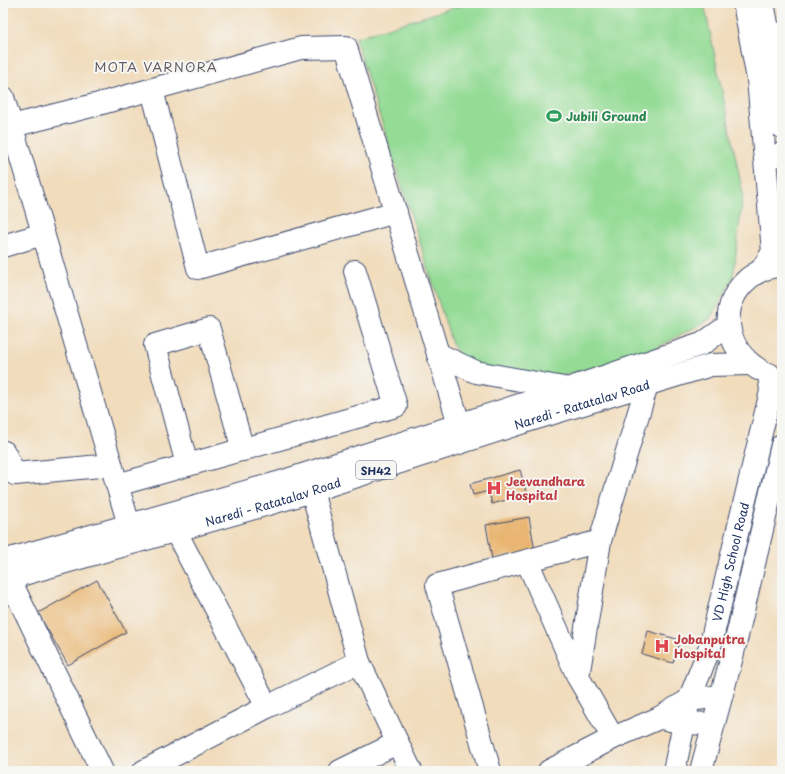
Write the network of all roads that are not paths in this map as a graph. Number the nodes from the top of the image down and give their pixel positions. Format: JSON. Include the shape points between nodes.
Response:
{"nodes":[{"id":1,"x":744,"y":3,"type":"edge"},
{"id":2,"x":763,"y":3,"type":"edge"},
{"id":3,"x":152,"y":90,"type":"junction"},
{"id":4,"x":3,"y":97,"type":"edge"},
{"id":5,"x":12,"y":126,"type":"junction"},
{"id":6,"x":782,"y":126,"type":"edge"},
{"id":7,"x":773,"y":156,"type":"edge"},
{"id":8,"x":396,"y":212,"type":"junction"},
{"id":9,"x":43,"y":234,"type":"junction"},
{"id":10,"x":3,"y":246,"type":"edge"},
{"id":11,"x":772,"y":267,"type":"edge"},
{"id":12,"x":355,"y":271,"type":"dead end"},
{"id":13,"x":729,"y":325,"type":"junction"},
{"id":14,"x":438,"y":354,"type":"junction"},
{"id":15,"x":749,"y":364,"type":"junction"},
{"id":16,"x":776,"y":375,"type":"edge"},
{"id":17,"x":647,"y":385,"type":"junction"},
{"id":18,"x":569,"y":389,"type":"junction"},
{"id":19,"x":459,"y":424,"type":"junction"},
{"id":20,"x":782,"y":445,"type":"edge"},
{"id":21,"x":243,"y":450,"type":"junction"},
{"id":22,"x":4,"y":452,"type":"dead end"},
{"id":23,"x":186,"y":466,"type":"junction"},
{"id":24,"x":114,"y":475,"type":"junction"},
{"id":25,"x":312,"y":491,"type":"junction"},
{"id":26,"x":128,"y":525,"type":"junction"},
{"id":27,"x":175,"y":530,"type":"junction"},
{"id":28,"x":600,"y":541,"type":"junction"},
{"id":29,"x":527,"y":561,"type":"junction"},
{"id":30,"x":5,"y":573,"type":"edge"},
{"id":31,"x":359,"y":662,"type":"junction"},
{"id":32,"x":578,"y":677,"type":"junction"},
{"id":33,"x":720,"y":696,"type":"junction"},
{"id":34,"x":689,"y":700,"type":"junction"},
{"id":35,"x":267,"y":707,"type":"junction"},
{"id":36,"x":659,"y":718,"type":"junction"},
{"id":37,"x":684,"y":723,"type":"junction"},
{"id":38,"x":713,"y":724,"type":"junction"},
{"id":39,"x":613,"y":738,"type":"junction"},
{"id":40,"x":397,"y":743,"type":"junction"},
{"id":41,"x":102,"y":771,"type":"edge"},
{"id":42,"x":144,"y":771,"type":"edge"},
{"id":43,"x":340,"y":771,"type":"edge"},
{"id":44,"x":411,"y":771,"type":"edge"},
{"id":45,"x":490,"y":771,"type":"edge"},
{"id":46,"x":549,"y":771,"type":"edge"},
{"id":47,"x":674,"y":771,"type":"edge"},
{"id":48,"x":702,"y":771,"type":"edge"}],
"edges":[{"from":1,"to":7,"type":"street"},
{"from":2,"to":6,"type":"street","via":[[777,76]]},
{"from":3,"to":5,"type":"street"},
{"from":3,"to":8,"type":"street","via":[[301,48],[346,47]]},
{"from":3,"to":8,"type":"street","via":[[198,268]]},
{"from":4,"to":5,"type":"street"},
{"from":5,"to":9,"type":"street"},
{"from":7,"to":11,"type":"street"},
{"from":8,"to":14,"type":"street"},
{"from":9,"to":10,"type":"street"},
{"from":9,"to":24,"type":"street"},
{"from":11,"to":13,"type":"street","via":[[752,275],[736,292],[731,303]]},
{"from":12,"to":21,"type":"street","via":[[396,406]]},
{"from":13,"to":15,"type":"street","via":[[735,347]]},
{"from":13,"to":18,"type":"street","name":"Naredi - Ratatalav Road","number":"SH42","via":[[702,344]]},
{"from":14,"to":18,"type":"street","via":[[476,372]]},
{"from":14,"to":19,"type":"street"},
{"from":15,"to":16,"type":"street","via":[[758,370]]},
{"from":15,"to":17,"type":"street","name":"Naredi - Ratatalav Road","number":"SH42","via":[[711,365]]},
{"from":16,"to":34,"type":"street","name":"VD High School Road","via":[[710,647]]},
{"from":17,"to":25,"type":"street","name":"Naredi - Ratatalav Road","number":"SH42"},
{"from":17,"to":28,"type":"street"},
{"from":18,"to":19,"type":"street","name":"Naredi - Ratatalav Road","number":"SH42"},
{"from":19,"to":26,"type":"street","name":"Naredi - Ratatalav Road","number":"SH42","via":[[284,481]]},
{"from":20,"to":33,"type":"street","name":"VD High School Road","via":[[733,653]]},
{"from":21,"to":23,"type":"street"},
{"from":21,"to":23,"type":"street","via":[[209,329],[155,345]]},
{"from":22,"to":24,"type":"street","via":[[15,474]]},
{"from":23,"to":24,"type":"street"},
{"from":24,"to":26,"type":"street"},
{"from":25,"to":27,"type":"street","name":"Naredi - Ratatalav Road","number":"SH42"},
{"from":25,"to":31,"type":"street"},
{"from":26,"to":30,"type":"street","name":"Naredi - Ratatalav Road","number":"SH42"},
{"from":27,"to":30,"type":"street","name":"Naredi - Ratatalav Road","number":"SH42"},
{"from":27,"to":35,"type":"street"},
{"from":28,"to":29,"type":"street"},
{"from":28,"to":32,"type":"street"},
{"from":29,"to":32,"type":"street"},
{"from":29,"to":45,"type":"street","via":[[437,585]]},
{"from":30,"to":41,"type":"street"},
{"from":31,"to":35,"type":"street"},
{"from":31,"to":40,"type":"street"},
{"from":32,"to":39,"type":"street"},
{"from":33,"to":34,"type":"street"},
{"from":33,"to":38,"type":"street","name":"VD High School Road"},
{"from":34,"to":36,"type":"street"},
{"from":34,"to":37,"type":"street","name":"VD High School Road"},
{"from":35,"to":42,"type":"street"},
{"from":36,"to":37,"type":"street"},
{"from":36,"to":39,"type":"street"},
{"from":37,"to":38,"type":"street"},
{"from":37,"to":47,"type":"street","name":"VD High School Road"},
{"from":38,"to":48,"type":"street","name":"VD High School Road"},
{"from":39,"to":46,"type":"street"},
{"from":40,"to":43,"type":"street"},
{"from":40,"to":44,"type":"street"}]}
